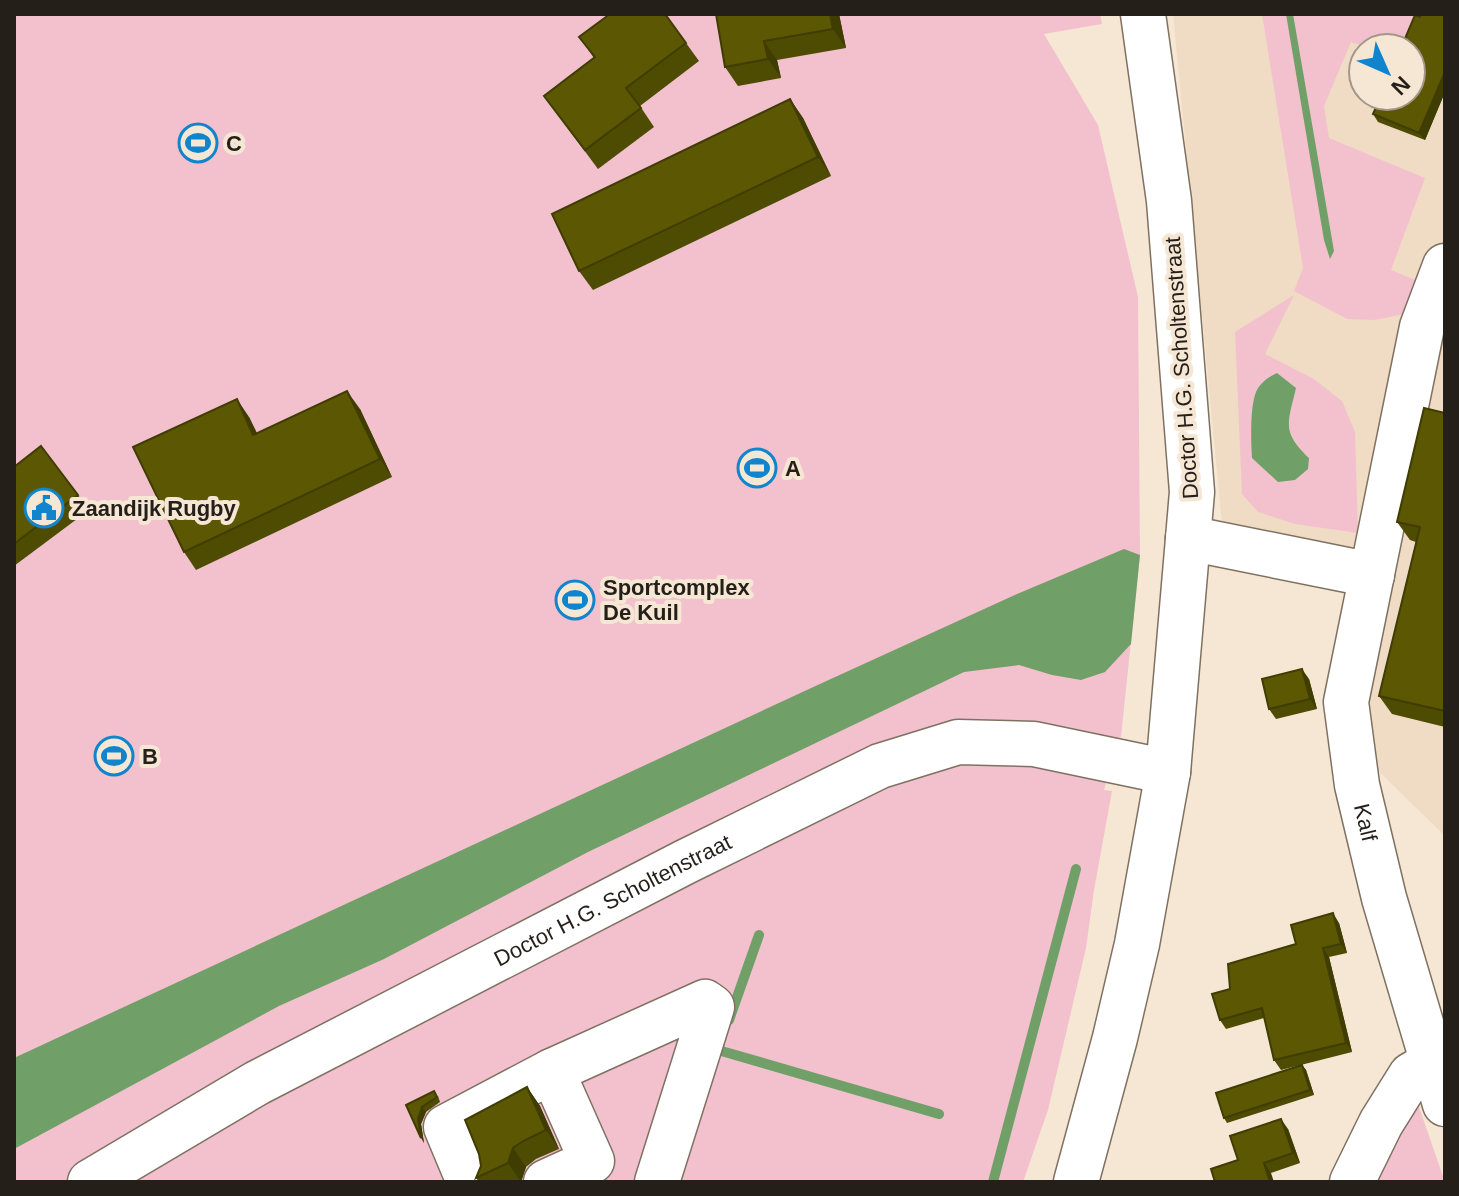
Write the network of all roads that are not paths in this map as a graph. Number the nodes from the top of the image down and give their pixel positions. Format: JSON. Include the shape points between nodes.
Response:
{"nodes":[{"id":1,"x":1143,"y":14,"type":"edge"},
{"id":2,"x":1445,"y":266,"type":"edge"},
{"id":3,"x":1188,"y":538,"type":"junction"},
{"id":4,"x":1372,"y":575,"type":"junction"},
{"id":5,"x":1168,"y":772,"type":"junction"},
{"id":6,"x":1432,"y":1063,"type":"junction"},
{"id":7,"x":552,"y":1071,"type":"junction"},
{"id":8,"x":1445,"y":1104,"type":"edge"},
{"id":9,"x":592,"y":1161,"type":"junction"},
{"id":10,"x":90,"y":1182,"type":"edge"},
{"id":11,"x":469,"y":1182,"type":"edge"},
{"id":12,"x":546,"y":1182,"type":"edge"},
{"id":13,"x":657,"y":1182,"type":"edge"},
{"id":14,"x":1076,"y":1182,"type":"edge"},
{"id":15,"x":1352,"y":1182,"type":"edge"}],
"edges":[{"from":1,"to":3,"type":"street","name":"Doctor H.G. Scholtenstraat","via":[[1170,217],[1192,492]]},
{"from":2,"to":4,"type":"street","name":"Kalf","via":[[1422,327]]},
{"from":3,"to":4,"type":"street"},
{"from":3,"to":5,"type":"street","name":"Doctor H.G. Scholtenstraat"},
{"from":4,"to":6,"type":"street","name":"Kalf","via":[[1346,702],[1357,785]]},
{"from":5,"to":10,"type":"street","name":"Doctor H.G. Scholtenstraat","via":[[1034,744],[973,742],[880,766],[257,1083]]},
{"from":5,"to":14,"type":"street","name":"Doctor H.G. Scholtenstraat","via":[[1137,944]]},
{"from":6,"to":8,"type":"street","name":"Kalf"},
{"from":6,"to":15,"type":"street","via":[[1411,1075]]},
{"from":7,"to":9,"type":"street"},
{"from":7,"to":11,"type":"street","via":[[446,1127]]},
{"from":7,"to":13,"type":"street","via":[[705,1002],[712,1007]]},
{"from":9,"to":12,"type":"street"},
{"from":9,"to":13,"type":"street"}]}
